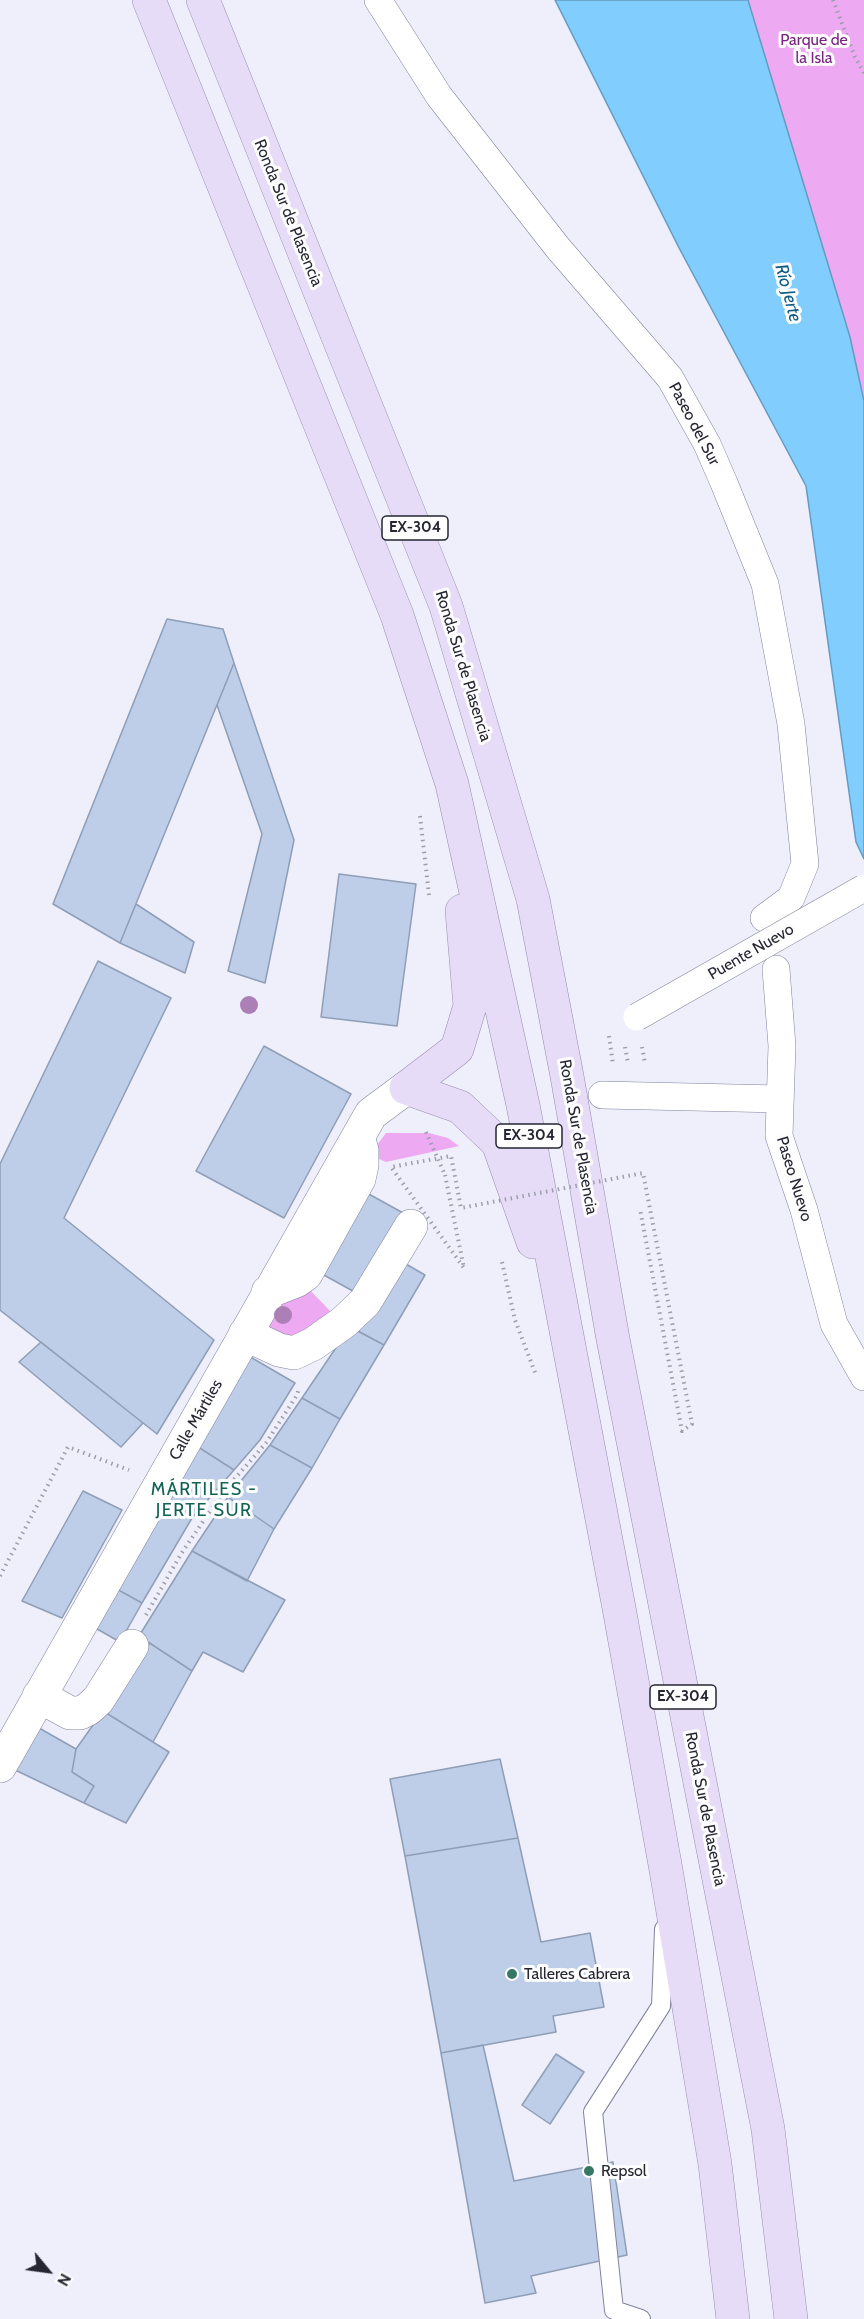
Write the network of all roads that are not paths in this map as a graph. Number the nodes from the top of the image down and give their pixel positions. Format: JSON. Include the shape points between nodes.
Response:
{"nodes":[{"id":1,"x":149,"y":0,"type":"edge"},
{"id":2,"x":203,"y":0,"type":"edge"},
{"id":3,"x":378,"y":0,"type":"edge"},
{"id":4,"x":452,"y":784,"type":"junction"},
{"id":5,"x":864,"y":888,"type":"edge"},
{"id":6,"x":764,"y":918,"type":"dead end"},
{"id":7,"x":776,"y":969,"type":"dead end"},
{"id":8,"x":637,"y":1017,"type":"dead end"},
{"id":9,"x":406,"y":1088,"type":"junction"},
{"id":10,"x":602,"y":1095,"type":"dead end"},
{"id":11,"x":780,"y":1099,"type":"junction"},
{"id":12,"x":411,"y":1226,"type":"dead end"},
{"id":13,"x":245,"y":1334,"type":"junction"},
{"id":14,"x":569,"y":1346,"type":"junction"},
{"id":15,"x":864,"y":1377,"type":"edge"},
{"id":16,"x":132,"y":1646,"type":"road end"},
{"id":17,"x":39,"y":1696,"type":"junction"},
{"id":18,"x":0,"y":1766,"type":"edge"},
{"id":19,"x":666,"y":1870,"type":"junction"},
{"id":20,"x":641,"y":2319,"type":"edge"},
{"id":21,"x":733,"y":2319,"type":"edge"},
{"id":22,"x":791,"y":2319,"type":"edge"}],
"edges":[{"from":1,"to":4,"type":"main road","number":"EX-304","via":[[397,615]]},
{"from":2,"to":22,"type":"main road","name":"Ronda Sur de Plasencia","number":"EX-304","via":[[446,606],[533,899],[613,1339],[768,2129]]},
{"from":3,"to":6,"type":"street","name":"Paseo del Sur","via":[[446,105],[558,248],[670,378],[724,483],[765,584],[791,724],[805,864],[791,898]]},
{"from":4,"to":9,"type":"main road","via":[[470,1006],[457,1049]]},
{"from":4,"to":14,"type":"main road","number":"EX-304","via":[[523,1105]]},
{"from":5,"to":8,"type":"street","name":"Puente Nuevo","bridge":true},
{"from":7,"to":11,"type":"street","name":"Paseo Nuevo","via":[[782,1046]]},
{"from":9,"to":13,"type":"street","name":"Calle Mártiles","via":[[371,1113],[358,1135],[362,1150],[359,1179],[306,1274],[268,1292]]},
{"from":9,"to":14,"type":"main road","via":[[460,1107],[498,1143]]},
{"from":10,"to":11,"type":"street"},
{"from":11,"to":15,"type":"street","name":"Paseo Nuevo","via":[[779,1136],[804,1210],[834,1324]]},
{"from":12,"to":13,"type":"street","via":[[365,1302],[313,1344],[294,1353]]},
{"from":13,"to":17,"type":"street","name":"Calle Mártiles"},
{"from":14,"to":19,"type":"main road","number":"EX-304"},
{"from":16,"to":17,"type":"street","via":[[98,1700],[88,1709],[70,1713]]},
{"from":17,"to":18,"type":"street","name":"Calle Mártiles"},
{"from":19,"to":20,"type":"lane","via":[[661,2006],[593,2112],[614,2310]]},
{"from":19,"to":21,"type":"main road","number":"EX-304","via":[[715,2164]]}]}
